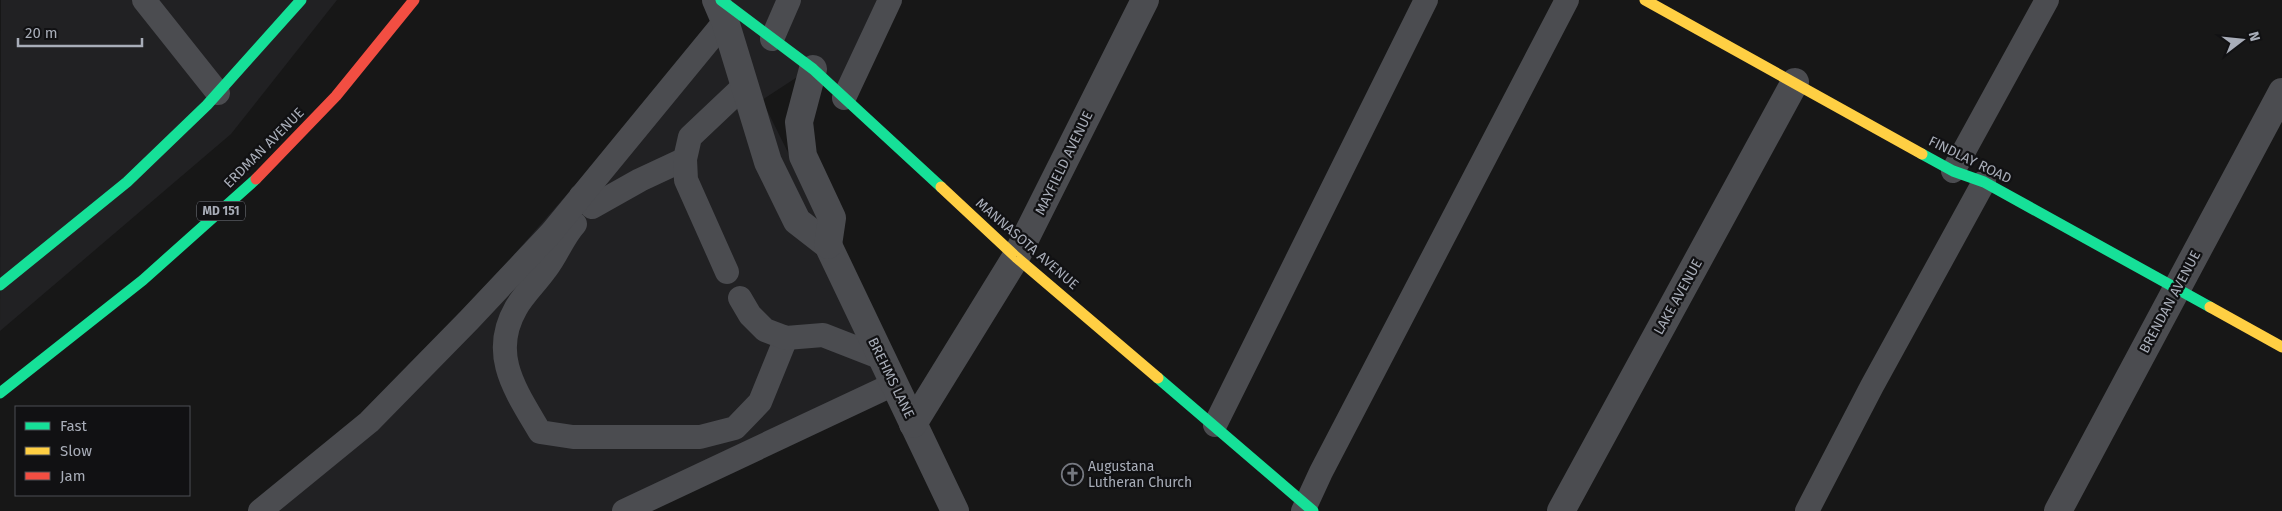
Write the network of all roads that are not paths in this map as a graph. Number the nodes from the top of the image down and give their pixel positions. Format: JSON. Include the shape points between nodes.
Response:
{"nodes":[{"id":1,"x":144,"y":0,"type":"edge"},
{"id":2,"x":302,"y":0,"type":"edge"},
{"id":3,"x":414,"y":0,"type":"edge"},
{"id":4,"x":789,"y":0,"type":"edge"},
{"id":5,"x":890,"y":0,"type":"edge"},
{"id":6,"x":1145,"y":0,"type":"edge"},
{"id":7,"x":1426,"y":0,"type":"edge"},
{"id":8,"x":1567,"y":0,"type":"edge"},
{"id":9,"x":1645,"y":0,"type":"edge"},
{"id":10,"x":2047,"y":0,"type":"edge"},
{"id":11,"x":721,"y":7,"type":"edge"},
{"id":12,"x":772,"y":39,"type":"junction"},
{"id":13,"x":812,"y":69,"type":"junction"},
{"id":14,"x":1795,"y":82,"type":"junction"},
{"id":15,"x":745,"y":85,"type":"junction"},
{"id":16,"x":2282,"y":92,"type":"edge"},
{"id":17,"x":218,"y":93,"type":"junction"},
{"id":18,"x":844,"y":98,"type":"junction"},
{"id":19,"x":685,"y":159,"type":"junction"},
{"id":20,"x":1952,"y":171,"type":"junction"},
{"id":21,"x":1984,"y":182,"type":"junction"},
{"id":22,"x":586,"y":202,"type":"junction"},
{"id":23,"x":828,"y":245,"type":"junction"},
{"id":24,"x":1016,"y":257,"type":"junction"},
{"id":25,"x":727,"y":272,"type":"dead end"},
{"id":26,"x":0,"y":285,"type":"edge"},
{"id":27,"x":2177,"y":289,"type":"junction"},
{"id":28,"x":740,"y":298,"type":"dead end"},
{"id":29,"x":786,"y":338,"type":"junction"},
{"id":30,"x":2282,"y":347,"type":"edge"},
{"id":31,"x":882,"y":358,"type":"junction"},
{"id":32,"x":894,"y":384,"type":"junction"},
{"id":33,"x":0,"y":393,"type":"edge"},
{"id":34,"x":913,"y":424,"type":"junction"},
{"id":35,"x":1215,"y":425,"type":"junction"},
{"id":36,"x":734,"y":428,"type":"junction"},
{"id":37,"x":748,"y":453,"type":"junction"},
{"id":38,"x":1307,"y":509,"type":"edge"},
{"id":39,"x":260,"y":511,"type":"edge"},
{"id":40,"x":624,"y":511,"type":"edge"},
{"id":41,"x":955,"y":511,"type":"edge"},
{"id":42,"x":1561,"y":511,"type":"edge"},
{"id":43,"x":1807,"y":511,"type":"edge"},
{"id":44,"x":2058,"y":511,"type":"edge"}],
"edges":[{"from":1,"to":17,"type":"lane"},
{"from":2,"to":17,"type":"street"},
{"from":3,"to":33,"type":"street","name":"ERDMAN AVENUE","number":"MD 151","via":[[382,44],[291,143],[228,205]]},
{"from":4,"to":12,"type":"lane"},
{"from":5,"to":18,"type":"lane"},
{"from":6,"to":24,"type":"street","name":"MAYFIELD AVENUE"},
{"from":7,"to":35,"type":"lane"},
{"from":8,"to":38,"type":"lane","via":[[1321,472]]},
{"from":9,"to":14,"type":"street","name":"FINDLAY ROAD"},
{"from":10,"to":20,"type":"lane"},
{"from":11,"to":12,"type":"street","name":"MANNASOTA AVENUE"},
{"from":11,"to":15,"type":"street","name":"BREHMS LANE"},
{"from":11,"to":22,"type":"lane"},
{"from":12,"to":13,"type":"street","name":"MANNASOTA AVENUE"},
{"from":13,"to":18,"type":"street","name":"MANNASOTA AVENUE"},
{"from":13,"to":23,"type":"street","via":[[799,122],[803,156],[832,218]]},
{"from":14,"to":20,"type":"street","name":"FINDLAY ROAD"},
{"from":14,"to":42,"type":"street","name":"LAKE AVENUE"},
{"from":15,"to":19,"type":"lane","via":[[690,137]]},
{"from":15,"to":23,"type":"street","name":"BREHMS LANE","via":[[768,162],[797,221]]},
{"from":16,"to":27,"type":"street","name":"BRENDAN AVENUE"},
{"from":17,"to":26,"type":"street","via":[[127,182]]},
{"from":18,"to":24,"type":"street","name":"MANNASOTA AVENUE"},
{"from":19,"to":22,"type":"lane"},
{"from":19,"to":25,"type":"lane","via":[[686,180]]},
{"from":20,"to":21,"type":"street","name":"FINDLAY ROAD"},
{"from":21,"to":27,"type":"street","name":"FINDLAY ROAD"},
{"from":21,"to":43,"type":"lane"},
{"from":22,"to":36,"type":"lane","via":[[548,267],[516,308],[505,334],[505,365],[540,432],[573,437],[700,437]]},
{"from":22,"to":39,"type":"lane","via":[[551,233],[369,422]]},
{"from":23,"to":31,"type":"street","name":"BREHMS LANE"},
{"from":24,"to":34,"type":"street","name":"MAYFIELD AVENUE"},
{"from":24,"to":35,"type":"street","name":"MANNASOTA AVENUE"},
{"from":27,"to":30,"type":"street","name":"FINDLAY ROAD"},
{"from":27,"to":44,"type":"street","name":"BRENDAN AVENUE"},
{"from":28,"to":29,"type":"lane","via":[[750,315],[765,330]]},
{"from":29,"to":31,"type":"lane","via":[[823,336]]},
{"from":29,"to":36,"type":"lane","via":[[760,402]]},
{"from":31,"to":32,"type":"street","name":"BREHMS LANE"},
{"from":32,"to":34,"type":"street","name":"BREHMS LANE"},
{"from":32,"to":37,"type":"lane"},
{"from":34,"to":41,"type":"street","name":"BREHMS LANE"},
{"from":35,"to":38,"type":"street","name":"MANNASOTA AVENUE"},
{"from":36,"to":37,"type":"lane"},
{"from":37,"to":40,"type":"lane"}]}
